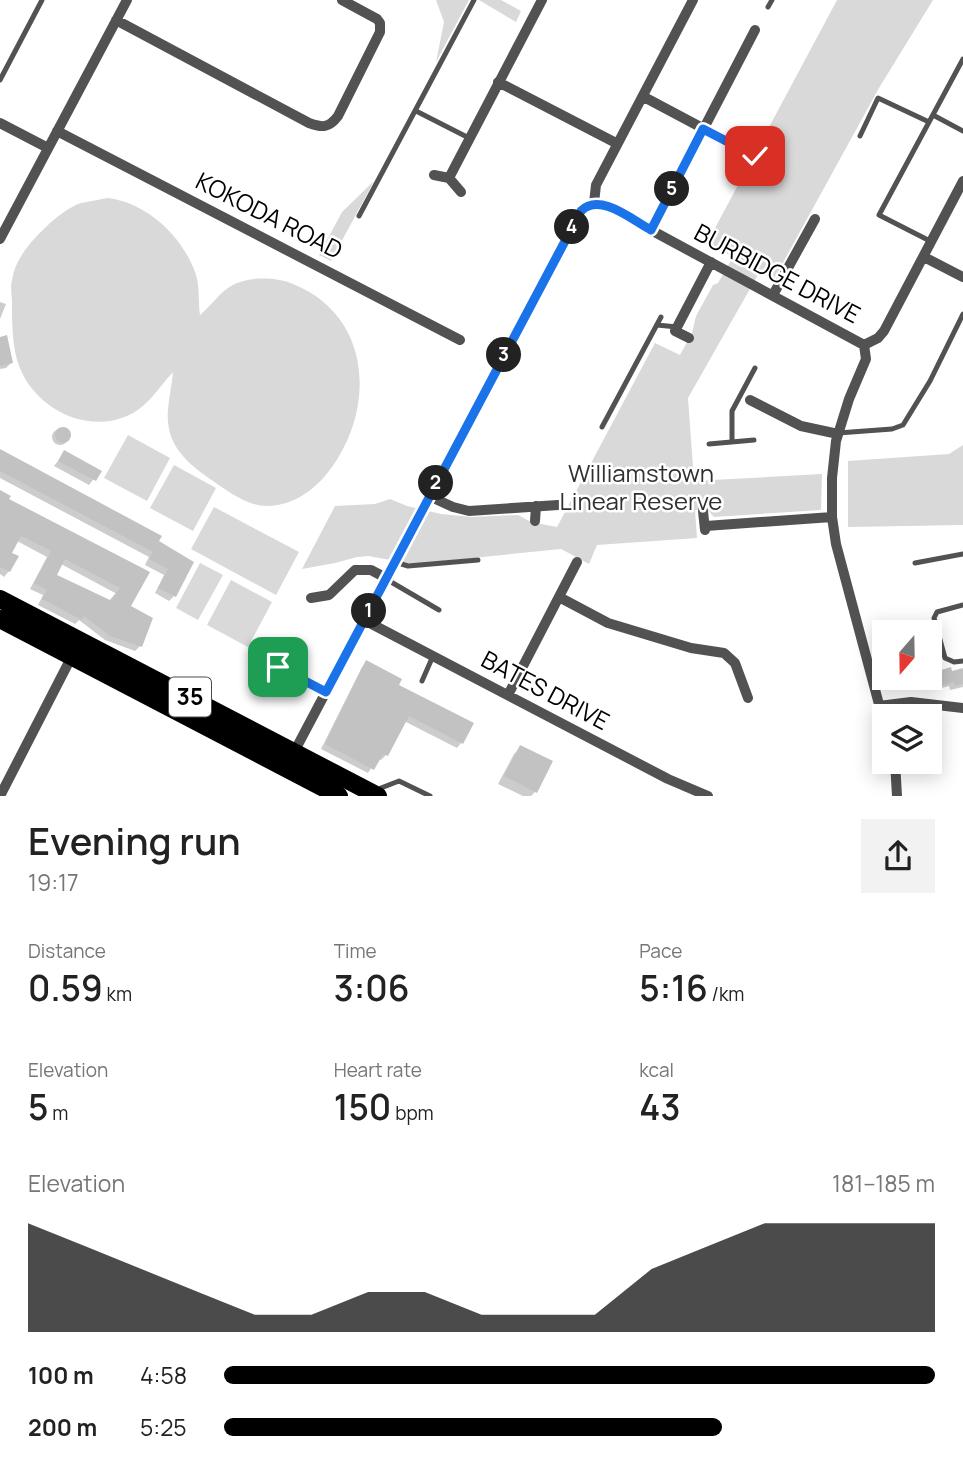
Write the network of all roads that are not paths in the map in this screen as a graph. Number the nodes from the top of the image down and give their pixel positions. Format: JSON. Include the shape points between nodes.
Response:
{"nodes":[{"id":1,"x":42,"y":0,"type":"edge"},
{"id":2,"x":127,"y":0,"type":"edge"},
{"id":3,"x":342,"y":0,"type":"edge"},
{"id":4,"x":474,"y":0,"type":"edge"},
{"id":5,"x":542,"y":0,"type":"edge"},
{"id":6,"x":693,"y":0,"type":"edge"},
{"id":7,"x":772,"y":0,"type":"edge"},
{"id":8,"x":768,"y":7,"type":"dead end"},
{"id":9,"x":116,"y":20,"type":"junction"},
{"id":10,"x":755,"y":30,"type":"dead end"},
{"id":11,"x":963,"y":59,"type":"edge"},
{"id":12,"x":0,"y":80,"type":"edge"},
{"id":13,"x":499,"y":82,"type":"junction"},
{"id":14,"x":644,"y":97,"type":"junction"},
{"id":15,"x":416,"y":111,"type":"junction"},
{"id":16,"x":933,"y":115,"type":"junction"},
{"id":17,"x":929,"y":122,"type":"junction"},
{"id":18,"x":0,"y":123,"type":"edge"},
{"id":19,"x":703,"y":129,"type":"junction"},
{"id":20,"x":57,"y":131,"type":"junction"},
{"id":21,"x":963,"y":131,"type":"edge"},
{"id":22,"x":860,"y":136,"type":"dead end"},
{"id":23,"x":469,"y":138,"type":"junction"},
{"id":24,"x":616,"y":143,"type":"junction"},
{"id":25,"x":48,"y":148,"type":"junction"},
{"id":26,"x":755,"y":156,"type":"dead end"},
{"id":27,"x":429,"y":177,"type":"dead end"},
{"id":28,"x":449,"y":178,"type":"junction"},
{"id":29,"x":963,"y":181,"type":"edge"},
{"id":30,"x":462,"y":195,"type":"dead end"},
{"id":31,"x":594,"y":203,"type":"junction"},
{"id":32,"x":359,"y":215,"type":"dead end"},
{"id":33,"x":815,"y":219,"type":"dead end"},
{"id":34,"x":651,"y":230,"type":"junction"},
{"id":35,"x":0,"y":239,"type":"edge"},
{"id":36,"x":932,"y":241,"type":"junction"},
{"id":37,"x":924,"y":257,"type":"junction"},
{"id":38,"x":711,"y":262,"type":"junction"},
{"id":39,"x":963,"y":277,"type":"edge"},
{"id":40,"x":773,"y":295,"type":"junction"},
{"id":41,"x":963,"y":314,"type":"edge"},
{"id":42,"x":661,"y":317,"type":"dead end"},
{"id":43,"x":657,"y":325,"type":"junction"},
{"id":44,"x":677,"y":327,"type":"junction"},
{"id":45,"x":688,"y":338,"type":"dead end"},
{"id":46,"x":460,"y":340,"type":"dead end"},
{"id":47,"x":864,"y":345,"type":"junction"},
{"id":48,"x":754,"y":368,"type":"dead end"},
{"id":49,"x":746,"y":398,"type":"junction"},
{"id":50,"x":602,"y":427,"type":"dead end"},
{"id":51,"x":838,"y":434,"type":"junction"},
{"id":52,"x":754,"y":440,"type":"dead end"},
{"id":53,"x":732,"y":442,"type":"junction"},
{"id":54,"x":709,"y":444,"type":"dead end"},
{"id":55,"x":429,"y":496,"type":"junction"},
{"id":56,"x":558,"y":505,"type":"dead end"},
{"id":57,"x":536,"y":506,"type":"junction"},
{"id":58,"x":703,"y":511,"type":"dead end"},
{"id":59,"x":832,"y":517,"type":"junction"},
{"id":60,"x":535,"y":521,"type":"dead end"},
{"id":61,"x":963,"y":554,"type":"edge"},
{"id":62,"x":478,"y":560,"type":"dead end"},
{"id":63,"x":395,"y":562,"type":"junction"},
{"id":64,"x":577,"y":562,"type":"dead end"},
{"id":65,"x":915,"y":563,"type":"dead end"},
{"id":66,"x":386,"y":579,"type":"junction"},
{"id":67,"x":559,"y":597,"type":"junction"},
{"id":68,"x":311,"y":598,"type":"dead end"},
{"id":69,"x":0,"y":599,"type":"edge"},
{"id":70,"x":963,"y":605,"type":"edge"},
{"id":71,"x":439,"y":610,"type":"dead end"},
{"id":72,"x":0,"y":619,"type":"edge"},
{"id":73,"x":364,"y":620,"type":"junction"},
{"id":74,"x":285,"y":654,"type":"dead end"},
{"id":75,"x":72,"y":656,"type":"junction"},
{"id":76,"x":433,"y":656,"type":"junction"},
{"id":77,"x":963,"y":661,"type":"edge"},
{"id":78,"x":422,"y":681,"type":"dead end"},
{"id":79,"x":326,"y":692,"type":"junction"},
{"id":80,"x":508,"y":695,"type":"junction"},
{"id":81,"x":748,"y":698,"type":"dead end"},
{"id":82,"x":878,"y":704,"type":"edge"},
{"id":83,"x":895,"y":704,"type":"edge"},
{"id":84,"x":928,"y":704,"type":"edge"},
{"id":85,"x":942,"y":706,"type":"edge"},
{"id":86,"x":963,"y":708,"type":"edge"},
{"id":87,"x":290,"y":760,"type":"junction"},
{"id":88,"x":896,"y":774,"type":"edge"},
{"id":89,"x":1,"y":796,"type":"edge"},
{"id":90,"x":339,"y":796,"type":"edge"},
{"id":91,"x":377,"y":796,"type":"edge"},
{"id":92,"x":430,"y":796,"type":"edge"},
{"id":93,"x":708,"y":796,"type":"edge"},
{"id":94,"x":897,"y":796,"type":"edge"}],
"edges":[{"from":1,"to":12,"type":"lane"},
{"from":2,"to":9,"type":"street"},
{"from":3,"to":9,"type":"street","via":[[377,19],[380,33],[338,116],[324,127]]},
{"from":4,"to":15,"type":"lane"},
{"from":5,"to":13,"type":"street"},
{"from":6,"to":14,"type":"street"},
{"from":7,"to":8,"type":"lane"},
{"from":9,"to":20,"type":"street"},
{"from":10,"to":19,"type":"street"},
{"from":11,"to":16,"type":"lane"},
{"from":13,"to":23,"type":"street"},
{"from":13,"to":24,"type":"street"},
{"from":14,"to":19,"type":"street"},
{"from":14,"to":24,"type":"street"},
{"from":15,"to":23,"type":"lane"},
{"from":15,"to":32,"type":"lane"},
{"from":16,"to":17,"type":"lane"},
{"from":16,"to":21,"type":"lane"},
{"from":17,"to":22,"type":"lane","via":[[878,98]]},
{"from":17,"to":36,"type":"lane","via":[[879,215]]},
{"from":18,"to":25,"type":"street"},
{"from":19,"to":26,"type":"street"},
{"from":19,"to":34,"type":"street"},
{"from":20,"to":25,"type":"street"},
{"from":20,"to":46,"type":"street","name":"KOKODA ROAD"},
{"from":23,"to":28,"type":"street"},
{"from":24,"to":31,"type":"street","via":[[596,185]]},
{"from":25,"to":35,"type":"street"},
{"from":27,"to":28,"type":"street"},
{"from":28,"to":30,"type":"street"},
{"from":29,"to":36,"type":"street"},
{"from":31,"to":34,"type":"street","name":"BURBIDGE DRIVE"},
{"from":31,"to":55,"type":"street","via":[[581,211]]},
{"from":33,"to":40,"type":"street"},
{"from":34,"to":38,"type":"street","name":"BURBIDGE DRIVE"},
{"from":36,"to":37,"type":"street"},
{"from":37,"to":39,"type":"street"},
{"from":37,"to":47,"type":"street","via":[[884,331]]},
{"from":38,"to":40,"type":"street","name":"BURBIDGE DRIVE"},
{"from":38,"to":44,"type":"street"},
{"from":40,"to":47,"type":"street","name":"BURBIDGE DRIVE"},
{"from":41,"to":51,"type":"lane","via":[[930,381],[901,426]]},
{"from":42,"to":43,"type":"lane"},
{"from":43,"to":44,"type":"lane"},
{"from":43,"to":50,"type":"lane"},
{"from":44,"to":45,"type":"street","via":[[675,331]]},
{"from":47,"to":51,"type":"street","via":[[866,359]]},
{"from":48,"to":49,"type":"lane"},
{"from":49,"to":51,"type":"street","via":[[800,426]]},
{"from":49,"to":53,"type":"lane","via":[[731,413]]},
{"from":51,"to":59,"type":"street"},
{"from":52,"to":53,"type":"lane"},
{"from":53,"to":54,"type":"lane"},
{"from":55,"to":57,"type":"street","via":[[469,510]]},
{"from":55,"to":63,"type":"street"},
{"from":56,"to":57,"type":"street"},
{"from":57,"to":60,"type":"street"},
{"from":58,"to":59,"type":"street","via":[[705,529]]},
{"from":59,"to":82,"type":"street"},
{"from":61,"to":65,"type":"lane"},
{"from":62,"to":63,"type":"lane","via":[[408,566]]},
{"from":63,"to":66,"type":"street"},
{"from":64,"to":67,"type":"street"},
{"from":66,"to":68,"type":"street","via":[[370,569],[354,571],[325,601]]},
{"from":66,"to":71,"type":"lane"},
{"from":66,"to":73,"type":"street"},
{"from":67,"to":80,"type":"street"},
{"from":67,"to":81,"type":"street","via":[[608,623],[724,653],[735,663]]},
{"from":69,"to":87,"type":"main road","number":"35"},
{"from":70,"to":77,"type":"lane","via":[[937,612],[934,618],[946,658]]},
{"from":72,"to":75,"type":"main road","number":"35"},
{"from":73,"to":76,"type":"street","name":"BATES DRIVE"},
{"from":73,"to":79,"type":"street"},
{"from":74,"to":79,"type":"street","via":[[276,673]]},
{"from":75,"to":87,"type":"main road","number":"35"},
{"from":75,"to":89,"type":"street"},
{"from":76,"to":78,"type":"lane"},
{"from":76,"to":80,"type":"street","name":"BATES DRIVE"},
{"from":79,"to":87,"type":"street"},
{"from":80,"to":93,"type":"street","name":"BATES DRIVE"},
{"from":83,"to":84,"type":"street"},
{"from":85,"to":86,"type":"street"},
{"from":87,"to":90,"type":"main road","number":"35"},
{"from":87,"to":91,"type":"main road","number":"35"},
{"from":88,"to":94,"type":"street"},
{"from":91,"to":92,"type":"lane","via":[[381,788],[399,781]]}]}
